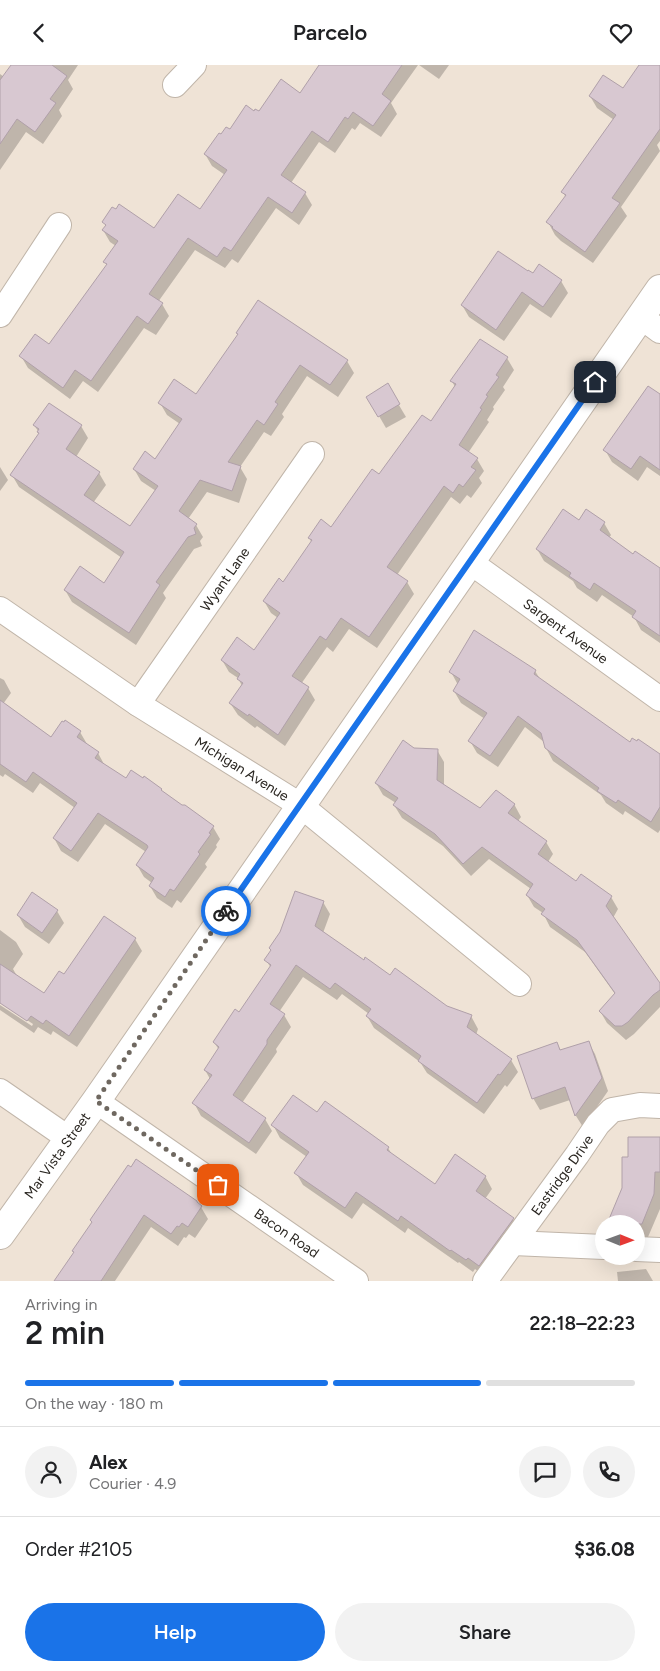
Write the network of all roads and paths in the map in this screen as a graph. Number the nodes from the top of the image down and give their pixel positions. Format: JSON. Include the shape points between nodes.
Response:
{"nodes":[{"id":1,"x":194,"y":65,"type":"edge"},
{"id":2,"x":175,"y":85,"type":"dead end"},
{"id":3,"x":59,"y":225,"type":"dead end"},
{"id":4,"x":660,"y":289,"type":"edge"},
{"id":5,"x":0,"y":315,"type":"edge"},
{"id":6,"x":650,"y":324,"type":"edge"},
{"id":7,"x":312,"y":454,"type":"dead end"},
{"id":8,"x":470,"y":562,"type":"junction"},
{"id":9,"x":0,"y":609,"type":"edge"},
{"id":10,"x":660,"y":699,"type":"edge"},
{"id":11,"x":138,"y":704,"type":"junction"},
{"id":12,"x":300,"y":805,"type":"junction"},
{"id":13,"x":519,"y":984,"type":"dead end"},
{"id":14,"x":0,"y":1091,"type":"edge"},
{"id":15,"x":96,"y":1101,"type":"junction"},
{"id":16,"x":660,"y":1106,"type":"edge"},
{"id":17,"x":68,"y":1138,"type":"junction"},
{"id":18,"x":0,"y":1235,"type":"edge"},
{"id":19,"x":513,"y":1243,"type":"junction"},
{"id":20,"x":595,"y":1247,"type":"edge"},
{"id":21,"x":645,"y":1249,"type":"edge"},
{"id":22,"x":660,"y":1250,"type":"edge"},
{"id":23,"x":356,"y":1281,"type":"edge"},
{"id":24,"x":485,"y":1281,"type":"edge"}],
"edges":[{"from":1,"to":2,"type":"street"},
{"from":3,"to":5,"type":"street"},
{"from":4,"to":6,"type":"street","name":"Mar Vista Street"},
{"from":6,"to":8,"type":"street","name":"Mar Vista Street"},
{"from":7,"to":11,"type":"street","name":"Wyant Lane"},
{"from":8,"to":10,"type":"street","name":"Sargent Avenue"},
{"from":8,"to":12,"type":"street","name":"Mar Vista Street"},
{"from":9,"to":11,"type":"street","name":"Michigan Avenue"},
{"from":11,"to":12,"type":"street","name":"Michigan Avenue"},
{"from":12,"to":13,"type":"street","name":"Michigan Avenue"},
{"from":12,"to":15,"type":"street","name":"Mar Vista Street"},
{"from":14,"to":17,"type":"street"},
{"from":15,"to":17,"type":"street","name":"Mar Vista Street"},
{"from":15,"to":23,"type":"street","name":"Bacon Road"},
{"from":16,"to":19,"type":"street","name":"Eastridge Drive","via":[[640,1105],[612,1110],[598,1124]]},
{"from":17,"to":18,"type":"street","name":"Mar Vista Street"},
{"from":19,"to":20,"type":"street"},
{"from":19,"to":24,"type":"street","name":"Eastridge Drive"},
{"from":21,"to":22,"type":"street"}]}
